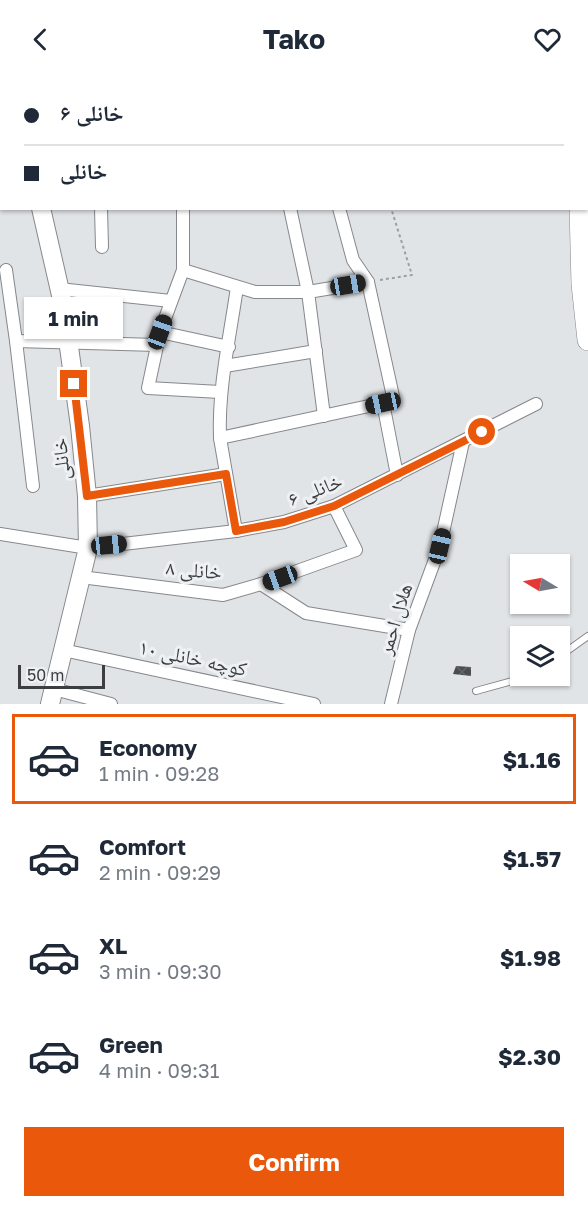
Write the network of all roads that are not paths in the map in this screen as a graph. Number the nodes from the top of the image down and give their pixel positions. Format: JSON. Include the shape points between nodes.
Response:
{"nodes":[{"id":1,"x":41,"y":210,"type":"edge"},
{"id":2,"x":101,"y":210,"type":"edge"},
{"id":3,"x":183,"y":210,"type":"edge"},
{"id":4,"x":290,"y":210,"type":"edge"},
{"id":5,"x":340,"y":210,"type":"edge"},
{"id":6,"x":580,"y":210,"type":"edge"},
{"id":7,"x":102,"y":247,"type":"dead end"},
{"id":8,"x":6,"y":270,"type":"dead end"},
{"id":9,"x":183,"y":270,"type":"junction"},
{"id":10,"x":368,"y":282,"type":"junction"},
{"id":11,"x":237,"y":287,"type":"junction"},
{"id":12,"x":59,"y":289,"type":"junction"},
{"id":13,"x":308,"y":292,"type":"junction"},
{"id":14,"x":171,"y":301,"type":"junction"},
{"id":15,"x":160,"y":332,"type":"junction"},
{"id":16,"x":588,"y":340,"type":"edge"},
{"id":17,"x":16,"y":341,"type":"junction"},
{"id":18,"x":68,"y":342,"type":"junction"},
{"id":19,"x":157,"y":345,"type":"junction"},
{"id":20,"x":229,"y":347,"type":"junction"},
{"id":21,"x":316,"y":351,"type":"junction"},
{"id":22,"x":225,"y":366,"type":"junction"},
{"id":23,"x":220,"y":392,"type":"junction"},
{"id":24,"x":383,"y":403,"type":"junction"},
{"id":25,"x":536,"y":404,"type":"dead end"},
{"id":26,"x":324,"y":416,"type":"junction"},
{"id":27,"x":220,"y":438,"type":"junction"},
{"id":28,"x":464,"y":442,"type":"junction"},
{"id":29,"x":226,"y":474,"type":"junction"},
{"id":30,"x":397,"y":475,"type":"junction"},
{"id":31,"x":33,"y":486,"type":"dead end"},
{"id":32,"x":87,"y":496,"type":"junction"},
{"id":33,"x":334,"y":506,"type":"junction"},
{"id":34,"x":236,"y":531,"type":"junction"},
{"id":35,"x":0,"y":534,"type":"edge"},
{"id":36,"x":88,"y":548,"type":"junction"},
{"id":37,"x":81,"y":577,"type":"junction"},
{"id":38,"x":261,"y":585,"type":"junction"},
{"id":39,"x":409,"y":630,"type":"junction"},
{"id":40,"x":588,"y":636,"type":"edge"},
{"id":41,"x":570,"y":649,"type":"edge"},
{"id":42,"x":63,"y":650,"type":"junction"},
{"id":43,"x":510,"y":682,"type":"edge"},
{"id":44,"x":476,"y":691,"type":"dead end"},
{"id":45,"x":52,"y":696,"type":"edge"},
{"id":46,"x":111,"y":704,"type":"edge"},
{"id":47,"x":314,"y":704,"type":"edge"},
{"id":48,"x":391,"y":704,"type":"edge"}],
"edges":[{"from":1,"to":12,"type":"main road","name":"خانلی"},
{"from":2,"to":7,"type":"street"},
{"from":3,"to":9,"type":"street"},
{"from":4,"to":13,"type":"street"},
{"from":5,"to":10,"type":"street","via":[[353,260]]},
{"from":6,"to":16,"type":"highway"},
{"from":8,"to":17,"type":"street"},
{"from":9,"to":11,"type":"street"},
{"from":9,"to":14,"type":"street"},
{"from":10,"to":13,"type":"street"},
{"from":10,"to":24,"type":"street","via":[[394,401]]},
{"from":11,"to":13,"type":"street","via":[[255,292]]},
{"from":11,"to":20,"type":"street"},
{"from":12,"to":14,"type":"street"},
{"from":12,"to":18,"type":"main road","name":"خانلی"},
{"from":13,"to":21,"type":"street"},
{"from":14,"to":15,"type":"street"},
{"from":15,"to":19,"type":"street"},
{"from":15,"to":20,"type":"street"},
{"from":17,"to":18,"type":"street"},
{"from":17,"to":31,"type":"street"},
{"from":18,"to":19,"type":"street"},
{"from":18,"to":32,"type":"main road","name":"خانلی"},
{"from":19,"to":23,"type":"street","via":[[148,388]]},
{"from":20,"to":22,"type":"street"},
{"from":21,"to":22,"type":"street"},
{"from":21,"to":26,"type":"street"},
{"from":22,"to":23,"type":"street"},
{"from":23,"to":27,"type":"street"},
{"from":24,"to":26,"type":"street"},
{"from":24,"to":30,"type":"street"},
{"from":25,"to":28,"type":"street","name":"خانلی ۶"},
{"from":26,"to":27,"type":"street"},
{"from":27,"to":29,"type":"street"},
{"from":28,"to":30,"type":"street","name":"خانلی ۶"},
{"from":28,"to":39,"type":"street","name":"هلال احمر","via":[[440,546]]},
{"from":29,"to":32,"type":"street"},
{"from":29,"to":34,"type":"street"},
{"from":30,"to":33,"type":"street","name":"خانلی ۶"},
{"from":32,"to":36,"type":"main road","name":"خانلی"},
{"from":33,"to":34,"type":"street","name":"خانلی ۶","via":[[284,522]]},
{"from":33,"to":38,"type":"street","name":"خانلی ۸","via":[[356,550]]},
{"from":34,"to":36,"type":"street","name":"خانلی ۶"},
{"from":35,"to":36,"type":"street","name":"خانلی ۶"},
{"from":36,"to":37,"type":"main road","name":"خانلی"},
{"from":37,"to":38,"type":"street","name":"خانلی ۸","via":[[223,595]]},
{"from":37,"to":42,"type":"main road","name":"خانلی"},
{"from":38,"to":39,"type":"street","via":[[306,613]]},
{"from":39,"to":48,"type":"street","name":"هلال احمر"},
{"from":40,"to":41,"type":"lane"},
{"from":42,"to":45,"type":"main road","name":"خانلی"},
{"from":42,"to":47,"type":"street","name":"کوچه خانلی ۱۰"},
{"from":43,"to":44,"type":"lane"},
{"from":45,"to":46,"type":"street"}]}
